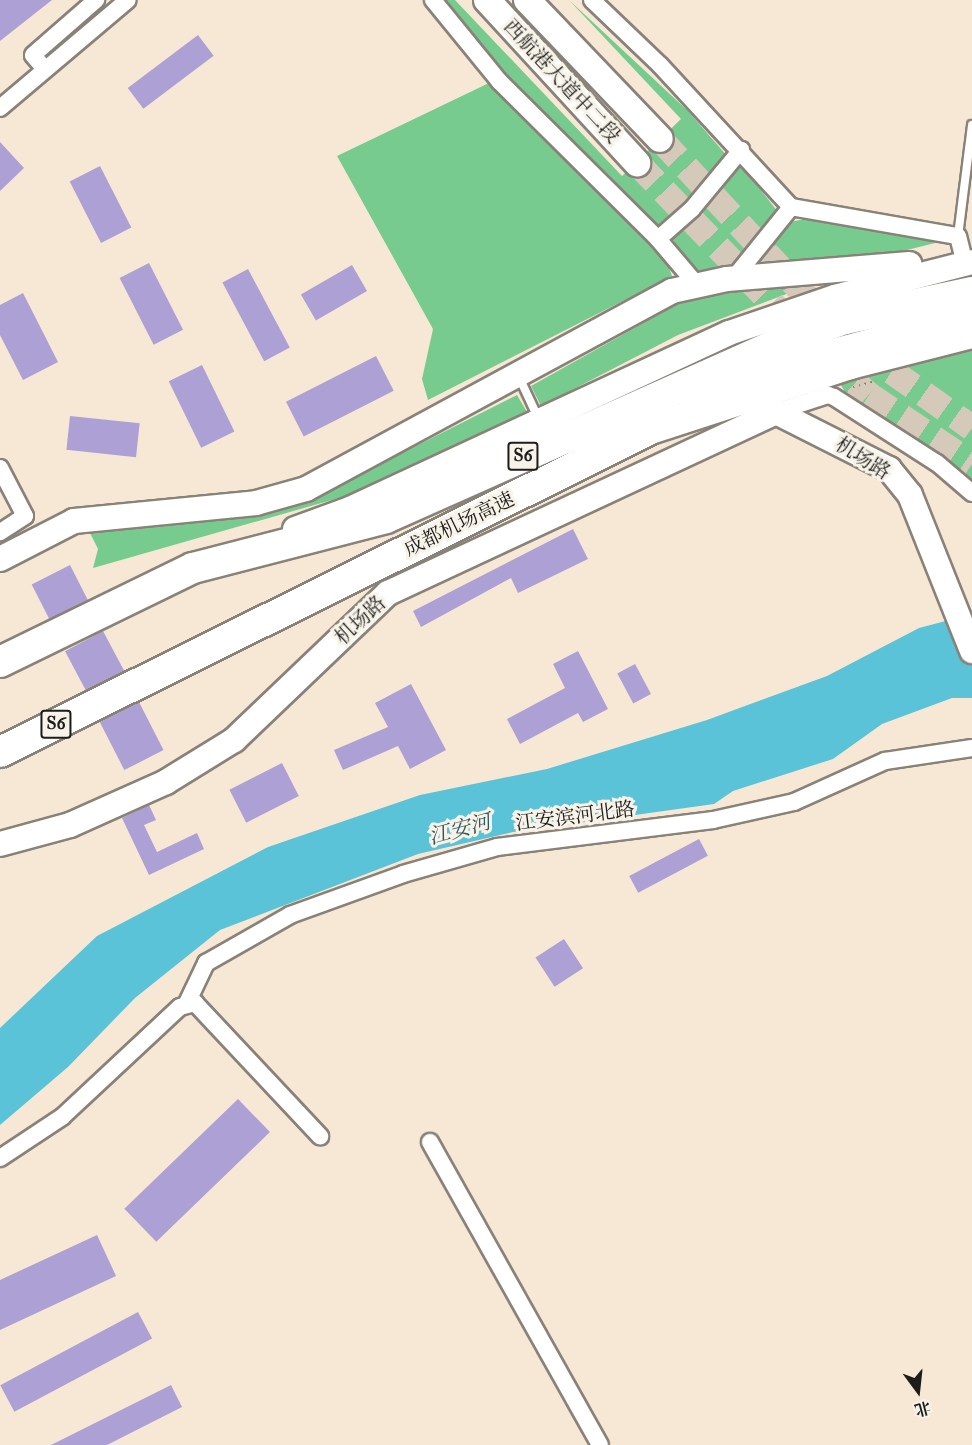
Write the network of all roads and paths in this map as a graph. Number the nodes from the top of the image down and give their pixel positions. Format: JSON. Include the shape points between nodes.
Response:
{"nodes":[{"id":1,"x":96,"y":0,"type":"edge"},
{"id":2,"x":432,"y":0,"type":"edge"},
{"id":3,"x":487,"y":0,"type":"edge"},
{"id":4,"x":528,"y":0,"type":"edge"},
{"id":5,"x":592,"y":0,"type":"edge"},
{"id":6,"x":125,"y":1,"type":"edge"},
{"id":7,"x":45,"y":69,"type":"junction"},
{"id":8,"x":0,"y":108,"type":"edge"},
{"id":9,"x":972,"y":124,"type":"edge"},
{"id":10,"x":660,"y":139,"type":"tunnel mouth"},
{"id":11,"x":741,"y":150,"type":"junction"},
{"id":12,"x":638,"y":163,"type":"tunnel mouth"},
{"id":13,"x":791,"y":207,"type":"junction"},
{"id":14,"x":658,"y":239,"type":"junction"},
{"id":15,"x":966,"y":250,"type":"edge"},
{"id":16,"x":909,"y":264,"type":"junction"},
{"id":17,"x":733,"y":279,"type":"junction"},
{"id":18,"x":697,"y":285,"type":"junction"},
{"id":19,"x":972,"y":292,"type":"edge"},
{"id":20,"x":972,"y":314,"type":"edge"},
{"id":21,"x":768,"y":319,"type":"junction"},
{"id":22,"x":972,"y":333,"type":"edge"},
{"id":23,"x":519,"y":376,"type":"junction"},
{"id":24,"x":535,"y":411,"type":"dead end"},
{"id":25,"x":776,"y":412,"type":"junction"},
{"id":26,"x":653,"y":428,"type":"junction"},
{"id":27,"x":0,"y":468,"type":"edge"},
{"id":28,"x":972,"y":493,"type":"edge"},
{"id":29,"x":0,"y":532,"type":"edge"},
{"id":30,"x":0,"y":559,"type":"edge"},
{"id":31,"x":193,"y":568,"type":"junction"},
{"id":32,"x":972,"y":651,"type":"edge"},
{"id":33,"x":0,"y":662,"type":"edge"},
{"id":34,"x":972,"y":748,"type":"edge"},
{"id":35,"x":0,"y":752,"type":"edge"},
{"id":36,"x":0,"y":844,"type":"edge"},
{"id":37,"x":186,"y":1005,"type":"junction"},
{"id":38,"x":320,"y":1136,"type":"dead end"},
{"id":39,"x":430,"y":1142,"type":"dead end"},
{"id":40,"x":0,"y":1158,"type":"edge"},
{"id":41,"x":600,"y":1445,"type":"edge"}],
"edges":[{"from":1,"to":7,"type":"street","via":[[33,55]]},
{"from":2,"to":14,"type":"street","via":[[498,81]]},
{"from":3,"to":12,"type":"main road","name":"西航港大道中二段"},
{"from":4,"to":10,"type":"main road"},
{"from":5,"to":11,"type":"street"},
{"from":6,"to":7,"type":"street"},
{"from":7,"to":8,"type":"street"},
{"from":9,"to":15,"type":"lane"},
{"from":11,"to":13,"type":"street"},
{"from":11,"to":14,"type":"street","via":[[692,209]]},
{"from":13,"to":15,"type":"street"},
{"from":13,"to":17,"type":"street"},
{"from":14,"to":18,"type":"street"},
{"from":15,"to":16,"type":"main road"},
{"from":15,"to":21,"type":"main road"},
{"from":16,"to":17,"type":"main road"},
{"from":16,"to":21,"type":"main road"},
{"from":17,"to":18,"type":"main road"},
{"from":18,"to":23,"type":"main road","via":[[672,291]]},
{"from":19,"to":31,"type":"highway","name":"成都机场高速","number":"S6","via":[[811,330],[652,395],[386,518]]},
{"from":20,"to":26,"type":"main road","via":[[788,363],[709,395]]},
{"from":21,"to":31,"type":"main road","via":[[350,509]]},
{"from":22,"to":26,"type":"highway","name":"成都机场高速","number":"S6","via":[[800,378]]},
{"from":23,"to":24,"type":"lane"},
{"from":23,"to":30,"type":"main road","via":[[306,489],[256,503],[74,521]]},
{"from":25,"to":28,"type":"street","name":"机场路","via":[[828,395],[937,463]]},
{"from":25,"to":32,"type":"main road","name":"机场路","via":[[889,469],[910,495]]},
{"from":25,"to":36,"type":"main road","name":"机场路","via":[[387,593],[234,740],[166,782],[70,825]]},
{"from":26,"to":35,"type":"highway","name":"成都机场高速","number":"S6"},
{"from":27,"to":29,"type":"street","via":[[25,516]]},
{"from":31,"to":33,"type":"highway","name":"成都机场高速","number":"S6"},
{"from":34,"to":37,"type":"street","name":"江安滨河北路","via":[[885,761],[794,802],[714,820],[497,847],[403,874],[290,915],[206,963]]},
{"from":37,"to":38,"type":"street","via":[[195,1003]]},
{"from":37,"to":40,"type":"street","via":[[62,1117]]},
{"from":39,"to":41,"type":"street"}]}
